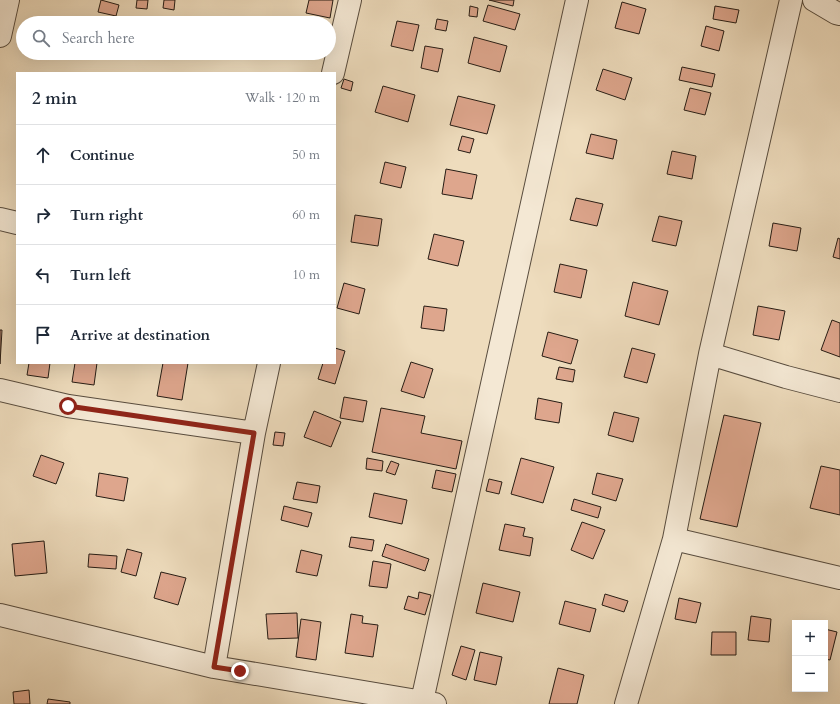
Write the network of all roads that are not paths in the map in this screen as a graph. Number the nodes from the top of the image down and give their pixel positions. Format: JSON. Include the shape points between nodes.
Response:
{"nodes":[{"id":1,"x":8,"y":0,"type":"edge"},
{"id":2,"x":350,"y":0,"type":"edge"},
{"id":3,"x":576,"y":0,"type":"edge"},
{"id":4,"x":791,"y":0,"type":"edge"},
{"id":5,"x":814,"y":0,"type":"edge"},
{"id":6,"x":840,"y":14,"type":"edge"},
{"id":7,"x":0,"y":36,"type":"edge"},
{"id":8,"x":333,"y":72,"type":"edge"},
{"id":9,"x":0,"y":219,"type":"edge"},
{"id":10,"x":16,"y":223,"type":"edge"},
{"id":11,"x":710,"y":354,"type":"junction"},
{"id":12,"x":269,"y":364,"type":"edge"},
{"id":13,"x":0,"y":390,"type":"edge"},
{"id":14,"x":840,"y":391,"type":"edge"},
{"id":15,"x":254,"y":433,"type":"junction"},
{"id":16,"x":674,"y":539,"type":"junction"},
{"id":17,"x":840,"y":578,"type":"edge"},
{"id":18,"x":0,"y":615,"type":"edge"},
{"id":19,"x":214,"y":667,"type":"junction"},
{"id":20,"x":430,"y":703,"type":"edge"},
{"id":21,"x":626,"y":704,"type":"edge"}],
"edges":[{"from":1,"to":7,"type":"street"},
{"from":2,"to":8,"type":"street"},
{"from":3,"to":20,"type":"street","via":[[424,692]]},
{"from":4,"to":11,"type":"street"},
{"from":5,"to":6,"type":"street"},
{"from":9,"to":10,"type":"street"},
{"from":11,"to":14,"type":"street"},
{"from":11,"to":16,"type":"street"},
{"from":12,"to":15,"type":"street"},
{"from":13,"to":15,"type":"street","via":[[68,406]]},
{"from":15,"to":19,"type":"street"},
{"from":16,"to":17,"type":"street"},
{"from":16,"to":21,"type":"street"},
{"from":18,"to":19,"type":"street"},
{"from":19,"to":20,"type":"street"}]}
